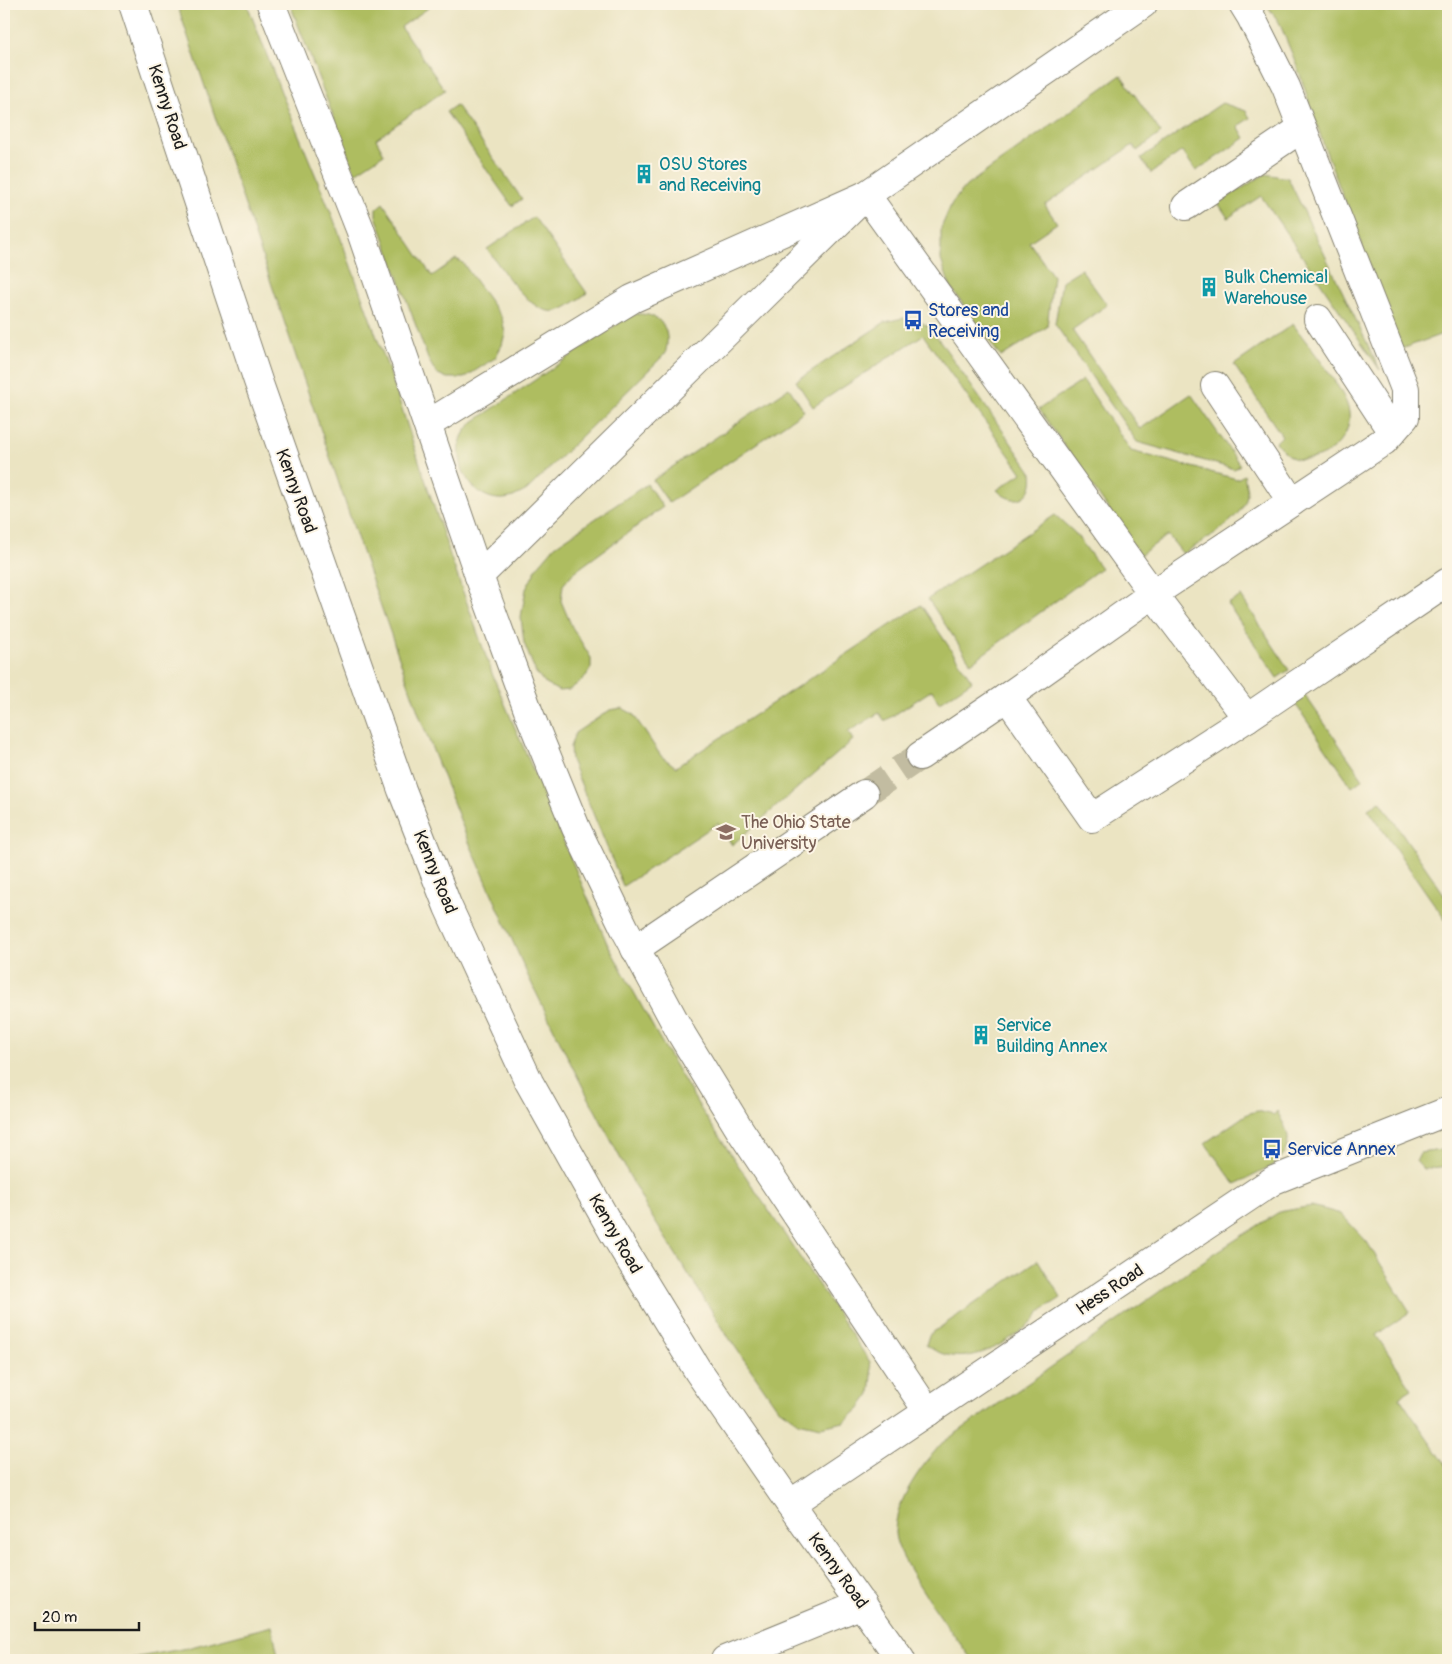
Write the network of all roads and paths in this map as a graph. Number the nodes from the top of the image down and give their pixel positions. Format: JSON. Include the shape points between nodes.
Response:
{"nodes":[{"id":1,"x":133,"y":4,"type":"edge"},
{"id":2,"x":271,"y":4,"type":"edge"},
{"id":3,"x":1144,"y":4,"type":"edge"},
{"id":4,"x":1243,"y":4,"type":"edge"},
{"id":5,"x":1302,"y":128,"type":"junction"},
{"id":6,"x":866,"y":194,"type":"junction"},
{"id":7,"x":1186,"y":206,"type":"dead end"},
{"id":8,"x":1318,"y":319,"type":"dead end"},
{"id":9,"x":1215,"y":386,"type":"dead end"},
{"id":10,"x":428,"y":424,"type":"junction"},
{"id":11,"x":1392,"y":432,"type":"junction"},
{"id":12,"x":1292,"y":502,"type":"junction"},
{"id":13,"x":479,"y":576,"type":"junction"},
{"id":14,"x":1448,"y":582,"type":"edge"},
{"id":15,"x":1154,"y":594,"type":"junction"},
{"id":16,"x":1007,"y":697,"type":"junction"},
{"id":17,"x":1247,"y":718,"type":"junction"},
{"id":18,"x":920,"y":756,"type":"tunnel mouth"},
{"id":19,"x":864,"y":794,"type":"tunnel mouth"},
{"id":20,"x":636,"y":949,"type":"junction"},
{"id":21,"x":1448,"y":1111,"type":"edge"},
{"id":22,"x":928,"y":1412,"type":"junction"},
{"id":23,"x":790,"y":1504,"type":"junction"},
{"id":24,"x":862,"y":1604,"type":"junction"},
{"id":25,"x":725,"y":1660,"type":"edge"},
{"id":26,"x":901,"y":1660,"type":"edge"}],
"edges":[{"from":1,"to":23,"type":"main road","name":"Kenny Road","via":[[258,382],[399,780],[448,907],[529,1082],[613,1232],[698,1371]]},
{"from":2,"to":10,"type":"main road","via":[[360,229]]},
{"from":3,"to":6,"type":"main road"},
{"from":4,"to":5,"type":"main road","via":[[1286,87]]},
{"from":5,"to":7,"type":"main road"},
{"from":5,"to":11,"type":"main road","via":[[1405,389],[1406,417]]},
{"from":6,"to":10,"type":"main road","via":[[632,300]]},
{"from":6,"to":13,"type":"main road"},
{"from":6,"to":15,"type":"main road"},
{"from":8,"to":11,"type":"main road"},
{"from":9,"to":12,"type":"main road"},
{"from":10,"to":13,"type":"main road"},
{"from":11,"to":12,"type":"main road","via":[[1384,441]]},
{"from":12,"to":15,"type":"main road"},
{"from":13,"to":20,"type":"main road","via":[[528,713],[576,828]]},
{"from":14,"to":17,"type":"main road"},
{"from":15,"to":16,"type":"main road"},
{"from":15,"to":17,"type":"main road"},
{"from":16,"to":17,"type":"main road","via":[[1092,818]]},
{"from":16,"to":18,"type":"main road"},
{"from":19,"to":20,"type":"main road"},
{"from":20,"to":22,"type":"main road","via":[[682,1035],[740,1130]]},
{"from":21,"to":22,"type":"main road","name":"Hess Road","via":[[1274,1180]]},
{"from":22,"to":23,"type":"main road","name":"Hess Road"},
{"from":23,"to":24,"type":"main road","name":"Kenny Road"},
{"from":24,"to":25,"type":"main road"},
{"from":24,"to":26,"type":"main road","name":"Kenny Road"}]}
